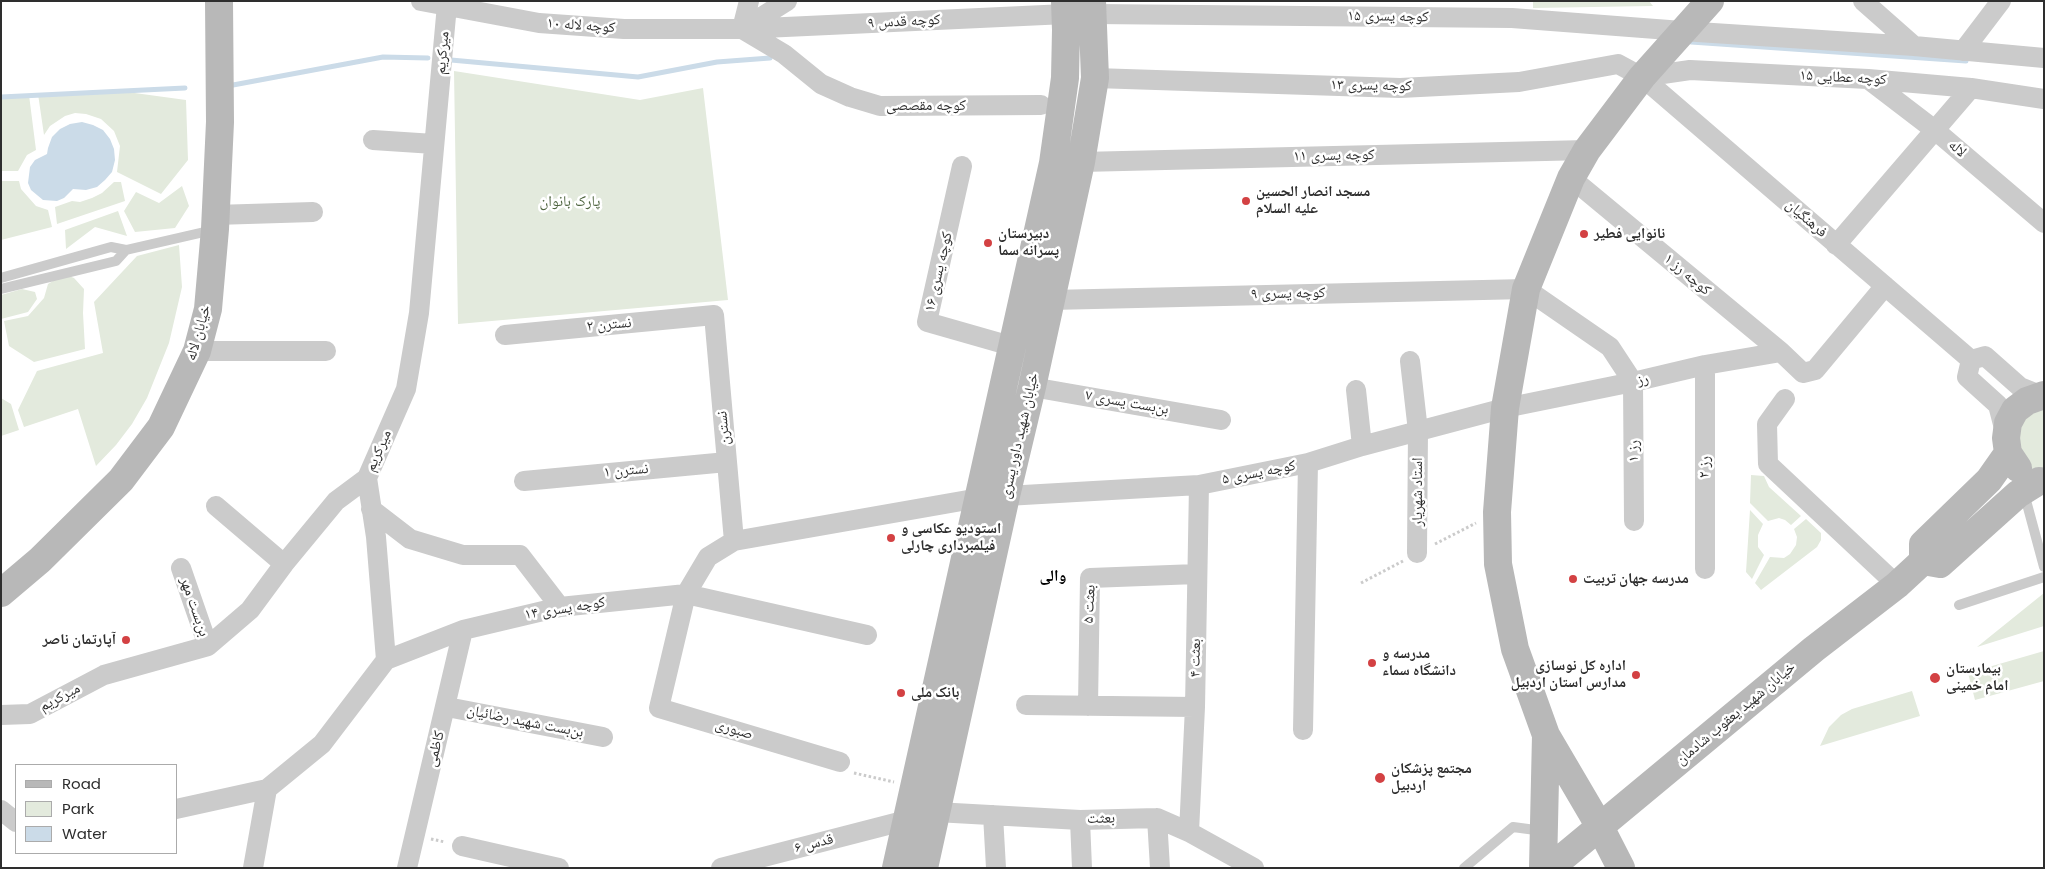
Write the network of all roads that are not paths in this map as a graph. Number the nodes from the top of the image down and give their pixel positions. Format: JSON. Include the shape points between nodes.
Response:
{"nodes":[{"id":1,"x":219,"y":1,"type":"edge"},
{"id":2,"x":421,"y":1,"type":"edge"},
{"id":3,"x":749,"y":1,"type":"edge"},
{"id":4,"x":787,"y":1,"type":"edge"},
{"id":5,"x":1710,"y":1,"type":"edge"},
{"id":6,"x":1863,"y":1,"type":"edge"},
{"id":7,"x":2001,"y":1,"type":"edge"},
{"id":8,"x":458,"y":5,"type":"edge"},
{"id":9,"x":1093,"y":7,"type":"edge"},
{"id":10,"x":1065,"y":8,"type":"edge"},
{"id":11,"x":1513,"y":10,"type":"edge"},
{"id":12,"x":742,"y":29,"type":"junction"},
{"id":13,"x":1682,"y":31,"type":"junction"},
{"id":14,"x":1914,"y":46,"type":"junction"},
{"id":15,"x":1963,"y":51,"type":"junction"},
{"id":16,"x":2044,"y":58,"type":"edge"},
{"id":17,"x":1642,"y":77,"type":"junction"},
{"id":18,"x":1096,"y":78,"type":"junction"},
{"id":19,"x":1868,"y":79,"type":"junction"},
{"id":20,"x":1971,"y":88,"type":"junction"},
{"id":21,"x":2044,"y":99,"type":"edge"},
{"id":22,"x":1041,"y":105,"type":"dead end"},
{"id":23,"x":1936,"y":130,"type":"junction"},
{"id":24,"x":373,"y":140,"type":"dead end"},
{"id":25,"x":434,"y":144,"type":"junction"},
{"id":26,"x":1587,"y":150,"type":"junction"},
{"id":27,"x":1080,"y":162,"type":"junction"},
{"id":28,"x":962,"y":166,"type":"dead end"},
{"id":29,"x":1571,"y":178,"type":"junction"},
{"id":30,"x":313,"y":212,"type":"dead end"},
{"id":31,"x":215,"y":222,"type":"junction"},
{"id":32,"x":2044,"y":223,"type":"edge"},
{"id":33,"x":1836,"y":244,"type":"junction"},
{"id":34,"x":126,"y":250,"type":"junction"},
{"id":35,"x":77,"y":257,"type":"junction"},
{"id":36,"x":80,"y":269,"type":"junction"},
{"id":37,"x":1,"y":278,"type":"edge"},
{"id":38,"x":1885,"y":286,"type":"junction"},
{"id":39,"x":1,"y":289,"type":"edge"},
{"id":40,"x":1526,"y":289,"type":"junction"},
{"id":41,"x":1051,"y":300,"type":"junction"},
{"id":42,"x":714,"y":315,"type":"joint"},
{"id":43,"x":505,"y":335,"type":"dead end"},
{"id":44,"x":1011,"y":346,"type":"junction"},
{"id":45,"x":197,"y":351,"type":"junction"},
{"id":46,"x":326,"y":352,"type":"dead end"},
{"id":47,"x":1781,"y":352,"type":"junction"},
{"id":48,"x":1971,"y":360,"type":"junction"},
{"id":49,"x":1410,"y":361,"type":"dead end"},
{"id":50,"x":1705,"y":365,"type":"junction"},
{"id":51,"x":1633,"y":382,"type":"junction"},
{"id":52,"x":1032,"y":386,"type":"junction"},
{"id":53,"x":1356,"y":390,"type":"dead end"},
{"id":54,"x":2042,"y":395,"type":"edge"},
{"id":55,"x":1785,"y":399,"type":"dead end"},
{"id":56,"x":1505,"y":408,"type":"junction"},
{"id":57,"x":1221,"y":420,"type":"dead end"},
{"id":58,"x":1418,"y":432,"type":"junction"},
{"id":59,"x":2007,"y":445,"type":"junction"},
{"id":60,"x":1362,"y":446,"type":"junction"},
{"id":61,"x":727,"y":462,"type":"junction"},
{"id":62,"x":1308,"y":464,"type":"junction"},
{"id":63,"x":367,"y":478,"type":"junction"},
{"id":64,"x":524,"y":481,"type":"dead end"},
{"id":65,"x":1199,"y":484,"type":"junction"},
{"id":66,"x":2034,"y":485,"type":"edge"},
{"id":67,"x":1006,"y":496,"type":"junction"},
{"id":68,"x":979,"y":498,"type":"junction"},
{"id":69,"x":216,"y":506,"type":"dead end"},
{"id":70,"x":371,"y":509,"type":"junction"},
{"id":71,"x":1634,"y":521,"type":"dead end"},
{"id":72,"x":734,"y":541,"type":"junction"},
{"id":73,"x":1418,"y":554,"type":"dead end"},
{"id":74,"x":1923,"y":562,"type":"junction"},
{"id":75,"x":284,"y":564,"type":"junction"},
{"id":76,"x":2044,"y":566,"type":"edge"},
{"id":77,"x":181,"y":568,"type":"dead end"},
{"id":78,"x":1705,"y":569,"type":"dead end"},
{"id":79,"x":1197,"y":574,"type":"junction"},
{"id":80,"x":2044,"y":577,"type":"edge"},
{"id":81,"x":1896,"y":585,"type":"junction"},
{"id":82,"x":1,"y":593,"type":"edge"},
{"id":83,"x":686,"y":594,"type":"junction"},
{"id":84,"x":1958,"y":605,"type":"dead end"},
{"id":85,"x":560,"y":607,"type":"junction"},
{"id":86,"x":463,"y":630,"type":"junction"},
{"id":87,"x":867,"y":635,"type":"dead end"},
{"id":88,"x":208,"y":646,"type":"junction"},
{"id":89,"x":386,"y":660,"type":"junction"},
{"id":90,"x":1026,"y":705,"type":"dead end"},
{"id":91,"x":1088,"y":706,"type":"junction"},
{"id":92,"x":447,"y":707,"type":"junction"},
{"id":93,"x":1194,"y":707,"type":"junction"},
{"id":94,"x":1,"y":715,"type":"edge"},
{"id":95,"x":1303,"y":730,"type":"dead end"},
{"id":96,"x":1546,"y":735,"type":"junction"},
{"id":97,"x":603,"y":737,"type":"dead end"},
{"id":98,"x":840,"y":762,"type":"road end"},
{"id":99,"x":267,"y":789,"type":"junction"},
{"id":100,"x":1,"y":810,"type":"edge"},
{"id":101,"x":178,"y":810,"type":"edge"},
{"id":102,"x":936,"y":812,"type":"junction"},
{"id":103,"x":994,"y":815,"type":"junction"},
{"id":104,"x":1157,"y":818,"type":"junction"},
{"id":105,"x":907,"y":820,"type":"junction"},
{"id":106,"x":1080,"y":820,"type":"junction"},
{"id":107,"x":15,"y":821,"type":"edge"},
{"id":108,"x":1600,"y":827,"type":"junction"},
{"id":109,"x":1544,"y":831,"type":"junction"},
{"id":110,"x":1188,"y":832,"type":"junction"},
{"id":111,"x":462,"y":846,"type":"road end"},
{"id":112,"x":253,"y":868,"type":"edge"},
{"id":113,"x":407,"y":868,"type":"edge"},
{"id":114,"x":559,"y":868,"type":"edge"},
{"id":115,"x":720,"y":868,"type":"edge"},
{"id":116,"x":896,"y":868,"type":"edge"},
{"id":117,"x":924,"y":868,"type":"edge"},
{"id":118,"x":996,"y":868,"type":"edge"},
{"id":119,"x":1082,"y":868,"type":"edge"},
{"id":120,"x":1160,"y":868,"type":"edge"},
{"id":121,"x":1254,"y":868,"type":"edge"},
{"id":122,"x":1464,"y":868,"type":"edge"},
{"id":123,"x":1543,"y":868,"type":"edge"},
{"id":124,"x":1550,"y":868,"type":"edge"},
{"id":125,"x":1621,"y":868,"type":"edge"}],
"edges":[{"from":1,"to":31,"type":"street","name":"خیابان لاله","via":[[220,122]]},
{"from":2,"to":8,"type":"street","name":"کوچه لاله ۱۰"},
{"from":3,"to":12,"type":"street"},
{"from":4,"to":12,"type":"street"},
{"from":5,"to":13,"type":"street"},
{"from":6,"to":14,"type":"street"},
{"from":7,"to":15,"type":"street"},
{"from":8,"to":12,"type":"street","name":"کوچه لاله ۱۰","via":[[548,24],[624,29]]},
{"from":8,"to":25,"type":"street","name":"میرکریم"},
{"from":9,"to":10,"type":"street"},
{"from":9,"to":11,"type":"street","name":"کوچه یسری ۱۵"},
{"from":9,"to":18,"type":"street","name":"خیابان شهید داور یسری"},
{"from":10,"to":12,"type":"street","name":"کوچه قدس ۹"},
{"from":10,"to":44,"type":"street","name":"خیابان شهید داور یسری","via":[[1065,78],[1054,154]]},
{"from":11,"to":13,"type":"street","name":"کوچه یسری ۱۵"},
{"from":12,"to":22,"type":"street","name":"کوچه مقصصی","via":[[784,54],[821,84],[880,106]]},
{"from":13,"to":14,"type":"street"},
{"from":13,"to":17,"type":"street"},
{"from":14,"to":15,"type":"street"},
{"from":15,"to":16,"type":"street"},
{"from":17,"to":18,"type":"street","name":"کوچه یسری ۱۳","via":[[1618,64],[1519,82],[1400,88]]},
{"from":17,"to":19,"type":"street","name":"کوچه عطایی ۱۵","via":[[1690,70]]},
{"from":17,"to":26,"type":"street"},
{"from":17,"to":33,"type":"street","name":"فرهنگیان"},
{"from":18,"to":27,"type":"street","name":"خیابان شهید داور یسری"},
{"from":19,"to":20,"type":"street","name":"کوچه عطایی ۱۵"},
{"from":19,"to":23,"type":"street","name":"لاله"},
{"from":20,"to":21,"type":"street","name":"کوچه عطایی ۱۵"},
{"from":20,"to":23,"type":"street"},
{"from":23,"to":32,"type":"street","name":"لاله"},
{"from":23,"to":33,"type":"street"},
{"from":24,"to":25,"type":"street"},
{"from":25,"to":63,"type":"street","name":"میرکریم","via":[[419,313],[406,389]]},
{"from":26,"to":27,"type":"street","name":"کوچه یسری ۱۱"},
{"from":26,"to":29,"type":"street"},
{"from":27,"to":41,"type":"street","name":"خیابان شهید داور یسری"},
{"from":28,"to":44,"type":"street","name":"کوچه یسری ۱۶","via":[[928,322]]},
{"from":29,"to":40,"type":"street"},
{"from":29,"to":47,"type":"street","name":"کوچه رز ۱"},
{"from":30,"to":31,"type":"street"},
{"from":31,"to":34,"type":"lane"},
{"from":31,"to":45,"type":"street","name":"خیابان لاله","via":[[208,310]]},
{"from":33,"to":38,"type":"street","name":"فرهنگیان"},
{"from":34,"to":35,"type":"lane","via":[[111,248]]},
{"from":34,"to":36,"type":"lane","via":[[116,261]]},
{"from":35,"to":36,"type":"lane"},
{"from":35,"to":37,"type":"lane"},
{"from":36,"to":39,"type":"lane"},
{"from":38,"to":47,"type":"street","name":"کوچه رز ۱","via":[[1815,370],[1803,373]]},
{"from":38,"to":48,"type":"street","name":"فرهنگیان"},
{"from":40,"to":41,"type":"street","name":"کوچه یسری ۹"},
{"from":40,"to":51,"type":"street","via":[[1610,347]]},
{"from":40,"to":56,"type":"street"},
{"from":41,"to":52,"type":"street","name":"خیابان شهید داور یسری"},
{"from":42,"to":43,"type":"street","name":"نسترن ۲"},
{"from":42,"to":61,"type":"street","name":"نسترن"},
{"from":44,"to":68,"type":"street","name":"خیابان شهید داور یسری"},
{"from":45,"to":46,"type":"street"},
{"from":45,"to":82,"type":"street","name":"خیابان لاله","via":[[161,427],[121,480],[40,560]]},
{"from":47,"to":50,"type":"street","name":"رز"},
{"from":48,"to":54,"type":"street","via":[[1985,356],[2020,387]]},
{"from":48,"to":59,"type":"street","via":[[1967,377],[1998,405]]},
{"from":49,"to":58,"type":"street","name":"استاد شهریار"},
{"from":50,"to":51,"type":"street","name":"رز"},
{"from":50,"to":78,"type":"street","name":"رز ۲"},
{"from":51,"to":56,"type":"street","name":"رز"},
{"from":51,"to":71,"type":"street","name":"رز ۱"},
{"from":52,"to":57,"type":"street","name":"بن‌بست یسری ۷"},
{"from":52,"to":67,"type":"street","name":"خیابان شهید داور یسری"},
{"from":53,"to":60,"type":"street"},
{"from":54,"to":59,"type":"street","via":[[2027,400],[2015,410],[2008,423]]},
{"from":55,"to":81,"type":"street","via":[[1767,424],[1768,464]]},
{"from":56,"to":58,"type":"street","name":"کوچه یسری ۵"},
{"from":56,"to":96,"type":"street","via":[[1497,512],[1498,564],[1515,649]]},
{"from":58,"to":60,"type":"street","name":"کوچه یسری ۵"},
{"from":58,"to":73,"type":"street","name":"استاد شهریار"},
{"from":59,"to":66,"type":"street","via":[[2015,465]]},
{"from":59,"to":74,"type":"street","via":[[1989,480],[1923,544]]},
{"from":60,"to":62,"type":"street","name":"کوچه یسری ۵"},
{"from":61,"to":64,"type":"street","name":"نسترن ۱"},
{"from":61,"to":72,"type":"street","name":"نسترن"},
{"from":62,"to":65,"type":"street","name":"کوچه یسری ۵"},
{"from":62,"to":95,"type":"street"},
{"from":63,"to":70,"type":"street"},
{"from":63,"to":75,"type":"street","name":"میرکریم","via":[[336,501]]},
{"from":65,"to":67,"type":"street","name":"کوچه یسری ۵"},
{"from":65,"to":79,"type":"street","name":"بعثت ۴"},
{"from":66,"to":74,"type":"street","via":[[1940,564]]},
{"from":66,"to":76,"type":"lane","via":[[2027,504]]},
{"from":67,"to":68,"type":"street"},
{"from":67,"to":102,"type":"street","name":"خیابان شهید داور یسری"},
{"from":68,"to":72,"type":"street"},
{"from":68,"to":105,"type":"street","name":"خیابان شهید داور یسری"},
{"from":69,"to":75,"type":"street"},
{"from":70,"to":85,"type":"street","via":[[410,539],[464,555],[520,555]]},
{"from":70,"to":89,"type":"street"},
{"from":72,"to":83,"type":"street","via":[[708,558]]},
{"from":74,"to":81,"type":"street","name":"خیابان شهید یعقوب شادمان"},
{"from":75,"to":88,"type":"street","name":"میرکریم","via":[[250,610]]},
{"from":77,"to":88,"type":"street","name":"بن‌بست مهر"},
{"from":79,"to":91,"type":"street","name":"بعثت ۵","via":[[1090,578]]},
{"from":79,"to":93,"type":"street","name":"بعثت ۴"},
{"from":80,"to":84,"type":"lane"},
{"from":81,"to":108,"type":"street","name":"خیابان شهید یعقوب شادمان"},
{"from":83,"to":85,"type":"street","name":"کوچه یسری ۱۴"},
{"from":83,"to":87,"type":"street","name":"کوچه یسری ۱۴"},
{"from":83,"to":98,"type":"street","name":"صبوری","via":[[659,708]]},
{"from":85,"to":86,"type":"street","name":"کوچه یسری ۱۴"},
{"from":86,"to":89,"type":"street","name":"کوچه یسری ۱۴"},
{"from":86,"to":92,"type":"street","name":"کاظمی"},
{"from":88,"to":94,"type":"street","name":"میرکریم","via":[[104,675],[30,714]]},
{"from":89,"to":99,"type":"street","via":[[322,744]]},
{"from":90,"to":91,"type":"street"},
{"from":91,"to":93,"type":"street"},
{"from":92,"to":97,"type":"street","name":"بن‌بست شهید رضائیان"},
{"from":92,"to":113,"type":"street","name":"کاظمی"},
{"from":93,"to":110,"type":"street","name":"بعثت ۴"},
{"from":96,"to":108,"type":"street"},
{"from":96,"to":109,"type":"street"},
{"from":99,"to":101,"type":"street"},
{"from":99,"to":112,"type":"street"},
{"from":100,"to":107,"type":"street"},
{"from":102,"to":103,"type":"street","name":"بعثت"},
{"from":102,"to":117,"type":"street","name":"خیابان شهید داور یسری"},
{"from":103,"to":106,"type":"street","name":"بعثت"},
{"from":103,"to":118,"type":"street"},
{"from":104,"to":106,"type":"street","name":"بعثت"},
{"from":104,"to":110,"type":"street","name":"بعثت"},
{"from":104,"to":120,"type":"street"},
{"from":105,"to":115,"type":"street","name":"قدس ۶"},
{"from":105,"to":116,"type":"street","name":"خیابان شهید داور یسری"},
{"from":106,"to":119,"type":"street"},
{"from":108,"to":124,"type":"street","name":"خیابان شهید یعقوب شادمان"},
{"from":108,"to":125,"type":"street"},
{"from":109,"to":122,"type":"lane","via":[[1514,827]]},
{"from":109,"to":123,"type":"street"},
{"from":110,"to":121,"type":"street","name":"بعثت"},
{"from":111,"to":114,"type":"street"}]}
